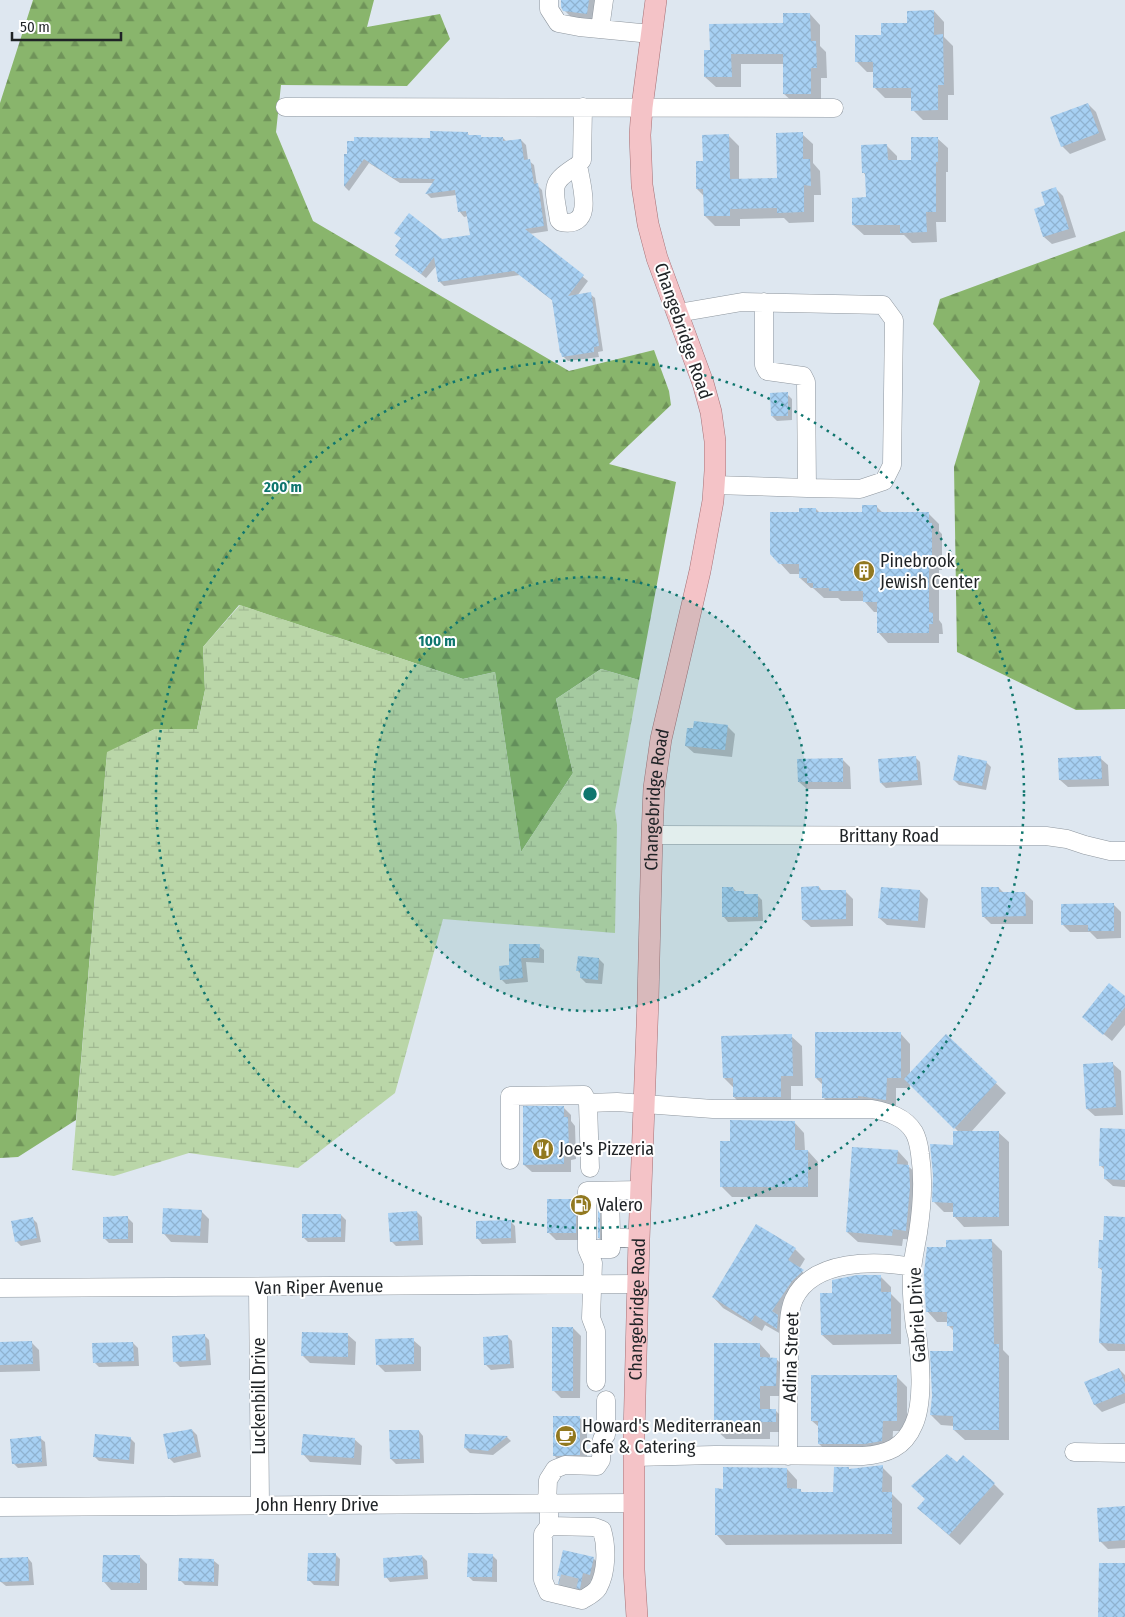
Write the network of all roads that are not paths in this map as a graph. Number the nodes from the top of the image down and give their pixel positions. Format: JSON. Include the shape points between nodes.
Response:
{"nodes":[{"id":1,"x":549,"y":0,"type":"edge"},
{"id":2,"x":604,"y":0,"type":"edge"},
{"id":3,"x":656,"y":0,"type":"edge"},
{"id":4,"x":600,"y":29,"type":"junction"},
{"id":5,"x":652,"y":34,"type":"junction"},
{"id":6,"x":284,"y":107,"type":"dead end"},
{"id":7,"x":583,"y":108,"type":"junction"},
{"id":8,"x":642,"y":108,"type":"junction"},
{"id":9,"x":834,"y":108,"type":"dead end"},
{"id":10,"x":578,"y":164,"type":"dead end"},
{"id":11,"x":764,"y":302,"type":"junction"},
{"id":12,"x":678,"y":313,"type":"junction"},
{"id":13,"x":714,"y":485,"type":"junction"},
{"id":14,"x":807,"y":488,"type":"junction"},
{"id":15,"x":652,"y":835,"type":"junction"},
{"id":16,"x":1125,"y":851,"type":"edge"},
{"id":17,"x":588,"y":1103,"type":"junction"},
{"id":18,"x":644,"y":1104,"type":"junction"},
{"id":19,"x":510,"y":1160,"type":"dead end"},
{"id":20,"x":590,"y":1168,"type":"dead end"},
{"id":21,"x":641,"y":1190,"type":"junction"},
{"id":22,"x":610,"y":1191,"type":"junction"},
{"id":23,"x":611,"y":1237,"type":"junction"},
{"id":24,"x":639,"y":1239,"type":"junction"},
{"id":25,"x":587,"y":1249,"type":"junction"},
{"id":26,"x":912,"y":1268,"type":"junction"},
{"id":27,"x":593,"y":1284,"type":"junction"},
{"id":28,"x":638,"y":1284,"type":"junction"},
{"id":29,"x":258,"y":1287,"type":"junction"},
{"id":30,"x":0,"y":1288,"type":"edge"},
{"id":31,"x":596,"y":1382,"type":"dead end"},
{"id":32,"x":606,"y":1400,"type":"dead end"},
{"id":33,"x":606,"y":1435,"type":"junction"},
{"id":34,"x":634,"y":1436,"type":"junction"},
{"id":35,"x":1074,"y":1452,"type":"dead end"},
{"id":36,"x":1125,"y":1453,"type":"edge"},
{"id":37,"x":788,"y":1456,"type":"junction"},
{"id":38,"x":634,"y":1457,"type":"junction"},
{"id":39,"x":634,"y":1503,"type":"junction"},
{"id":40,"x":548,"y":1504,"type":"junction"},
{"id":41,"x":260,"y":1505,"type":"junction"},
{"id":42,"x":0,"y":1507,"type":"edge"},
{"id":43,"x":549,"y":1526,"type":"junction"},
{"id":44,"x":637,"y":1617,"type":"edge"}],
"edges":[{"from":1,"to":4,"type":"street","via":[[548,9],[558,23]]},
{"from":2,"to":4,"type":"street"},
{"from":3,"to":5,"type":"main road","name":"Changebridge Road"},
{"from":4,"to":5,"type":"street"},
{"from":5,"to":8,"type":"main road","name":"Changebridge Road"},
{"from":6,"to":7,"type":"street"},
{"from":7,"to":8,"type":"street"},
{"from":7,"to":10,"type":"street","via":[[582,160]]},
{"from":8,"to":9,"type":"street"},
{"from":8,"to":12,"type":"main road","name":"Changebridge Road","via":[[641,165],[648,224]]},
{"from":11,"to":12,"type":"street","via":[[742,302]]},
{"from":11,"to":14,"type":"street","via":[[766,371],[803,376],[806,382]]},
{"from":11,"to":14,"type":"street","via":[[883,305],[894,320],[892,465],[884,481],[860,488]]},
{"from":12,"to":13,"type":"main road","name":"Changebridge Road","via":[[703,382],[710,412]]},
{"from":13,"to":14,"type":"street"},
{"from":13,"to":15,"type":"main road","name":"Changebridge Road","via":[[700,571],[661,739]]},
{"from":15,"to":16,"type":"street","name":"Brittany Road","via":[[1046,836],[1110,851]]},
{"from":15,"to":18,"type":"main road","name":"Changebridge Road"},
{"from":17,"to":18,"type":"street","name":"Gabriel Drive"},
{"from":17,"to":19,"type":"street","via":[[584,1095],[510,1096]]},
{"from":17,"to":20,"type":"street"},
{"from":18,"to":21,"type":"main road","name":"Changebridge Road"},
{"from":18,"to":26,"type":"street","name":"Gabriel Drive","via":[[713,1109],[872,1109],[900,1118],[914,1132],[921,1165],[922,1196]]},
{"from":21,"to":22,"type":"street"},
{"from":21,"to":24,"type":"main road","name":"Changebridge Road"},
{"from":22,"to":23,"type":"street"},
{"from":22,"to":25,"type":"street","via":[[587,1191]]},
{"from":23,"to":24,"type":"street"},
{"from":23,"to":25,"type":"street","via":[[611,1249]]},
{"from":24,"to":28,"type":"main road","name":"Changebridge Road"},
{"from":25,"to":27,"type":"street","via":[[593,1263]]},
{"from":26,"to":37,"type":"street","name":"Adina Street","via":[[882,1263],[842,1266],[823,1271],[800,1289],[791,1307],[789,1329]]},
{"from":26,"to":37,"type":"street","name":"Gabriel Drive","via":[[921,1392],[914,1426],[906,1438],[881,1454]]},
{"from":27,"to":28,"type":"street","name":"Van Riper Avenue"},
{"from":27,"to":29,"type":"street","name":"Van Riper Avenue"},
{"from":27,"to":31,"type":"street"},
{"from":28,"to":34,"type":"main road","name":"Changebridge Road"},
{"from":29,"to":30,"type":"street","name":"Van Riper Avenue"},
{"from":29,"to":41,"type":"street","name":"Luckenbill Drive"},
{"from":32,"to":33,"type":"street"},
{"from":33,"to":34,"type":"street"},
{"from":33,"to":40,"type":"street","via":[[602,1439],[597,1466],[565,1465],[555,1469],[548,1480]]},
{"from":34,"to":38,"type":"main road","name":"Changebridge Road"},
{"from":35,"to":36,"type":"street"},
{"from":37,"to":38,"type":"street","name":"Gabriel Drive"},
{"from":38,"to":39,"type":"main road","name":"Changebridge Road"},
{"from":39,"to":40,"type":"street","name":"John Henry Drive"},
{"from":39,"to":44,"type":"main road","name":"Changebridge Road"},
{"from":40,"to":41,"type":"street","name":"John Henry Drive"},
{"from":40,"to":43,"type":"street"},
{"from":41,"to":42,"type":"street","name":"John Henry Drive"},
{"from":43,"to":43,"type":"street","via":[[594,1526],[602,1530],[605,1570],[582,1600],[548,1592],[551,1582],[543,1534]]}]}
